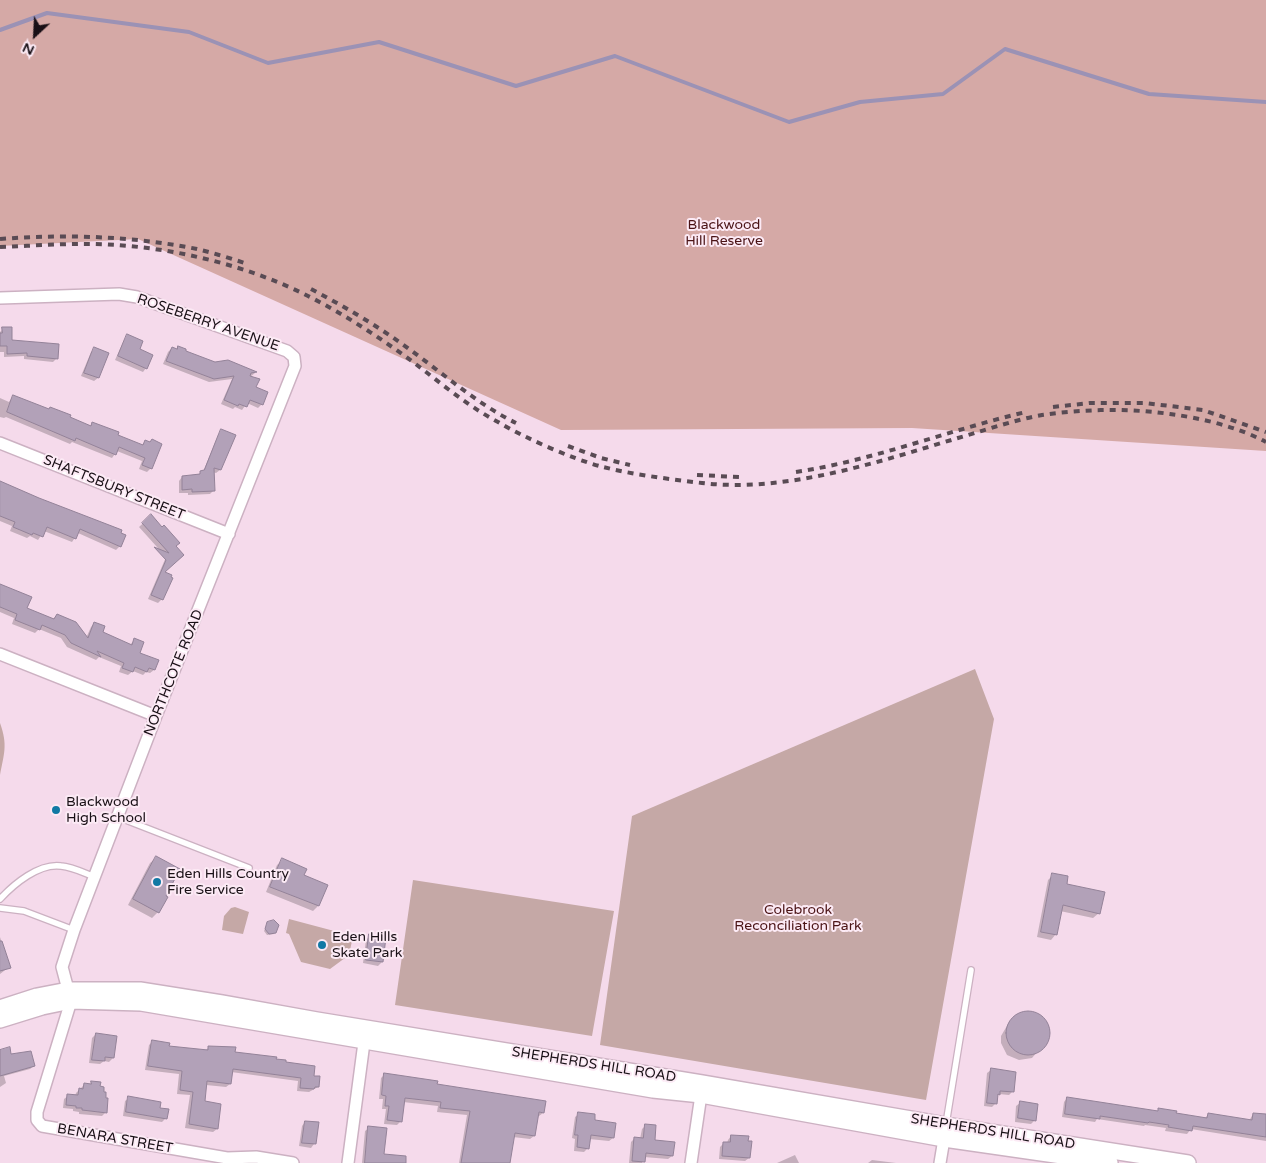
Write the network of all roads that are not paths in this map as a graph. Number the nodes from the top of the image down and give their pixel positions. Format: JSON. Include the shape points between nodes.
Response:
{"nodes":[{"id":1,"x":0,"y":298,"type":"edge"},
{"id":2,"x":294,"y":357,"type":"joint"},
{"id":3,"x":0,"y":443,"type":"edge"},
{"id":4,"x":229,"y":534,"type":"junction"},
{"id":5,"x":0,"y":654,"type":"edge"},
{"id":6,"x":156,"y":716,"type":"junction"},
{"id":7,"x":118,"y":817,"type":"junction"},
{"id":8,"x":249,"y":868,"type":"dead end"},
{"id":9,"x":95,"y":877,"type":"junction"},
{"id":10,"x":0,"y":899,"type":"edge"},
{"id":11,"x":0,"y":908,"type":"edge"},
{"id":12,"x":74,"y":930,"type":"junction"},
{"id":13,"x":971,"y":970,"type":"dead end"},
{"id":14,"x":69,"y":996,"type":"junction"},
{"id":15,"x":0,"y":1008,"type":"edge"},
{"id":16,"x":0,"y":1020,"type":"edge"},
{"id":17,"x":365,"y":1035,"type":"junction"},
{"id":18,"x":702,"y":1089,"type":"junction"},
{"id":19,"x":945,"y":1132,"type":"junction"},
{"id":20,"x":293,"y":1163,"type":"edge"},
{"id":21,"x":348,"y":1163,"type":"edge"},
{"id":22,"x":691,"y":1163,"type":"edge"},
{"id":23,"x":940,"y":1163,"type":"edge"},
{"id":24,"x":1110,"y":1163,"type":"edge"},
{"id":25,"x":1183,"y":1163,"type":"edge"}],
"edges":[{"from":1,"to":2,"type":"street","name":"ROSEBERRY AVENUE","via":[[119,294],[137,297],[287,351]]},
{"from":2,"to":4,"type":"street","name":"NORTHCOTE ROAD","via":[[295,366]]},
{"from":3,"to":4,"type":"street","name":"SHAFTSBURY STREET"},
{"from":4,"to":6,"type":"street","name":"NORTHCOTE ROAD"},
{"from":5,"to":6,"type":"street"},
{"from":6,"to":7,"type":"street","name":"NORTHCOTE ROAD"},
{"from":7,"to":8,"type":"lane"},
{"from":7,"to":9,"type":"street","name":"NORTHCOTE ROAD"},
{"from":9,"to":10,"type":"lane","via":[[59,865],[37,870],[13,885]]},
{"from":9,"to":12,"type":"street","name":"NORTHCOTE ROAD"},
{"from":11,"to":12,"type":"lane","via":[[24,911]]},
{"from":12,"to":14,"type":"street","name":"NORTHCOTE ROAD","via":[[62,967]]},
{"from":13,"to":19,"type":"lane"},
{"from":14,"to":15,"type":"main road","name":"SHEPHERDS HILL ROAD","via":[[37,996]]},
{"from":14,"to":16,"type":"main road","name":"SHEPHERDS HILL ROAD"},
{"from":14,"to":17,"type":"main road","name":"SHEPHERDS HILL ROAD","via":[[140,990]]},
{"from":14,"to":20,"type":"street","name":"BENARA STREET","via":[[37,1112],[37,1120],[42,1126],[227,1158],[256,1157]]},
{"from":17,"to":18,"type":"main road","name":"SHEPHERDS HILL ROAD"},
{"from":17,"to":21,"type":"street"},
{"from":18,"to":19,"type":"main road","name":"SHEPHERDS HILL ROAD"},
{"from":18,"to":22,"type":"street"},
{"from":19,"to":23,"type":"street"},
{"from":19,"to":24,"type":"main road","name":"SHEPHERDS HILL ROAD"},
{"from":19,"to":25,"type":"main road","name":"SHEPHERDS HILL ROAD"}]}
